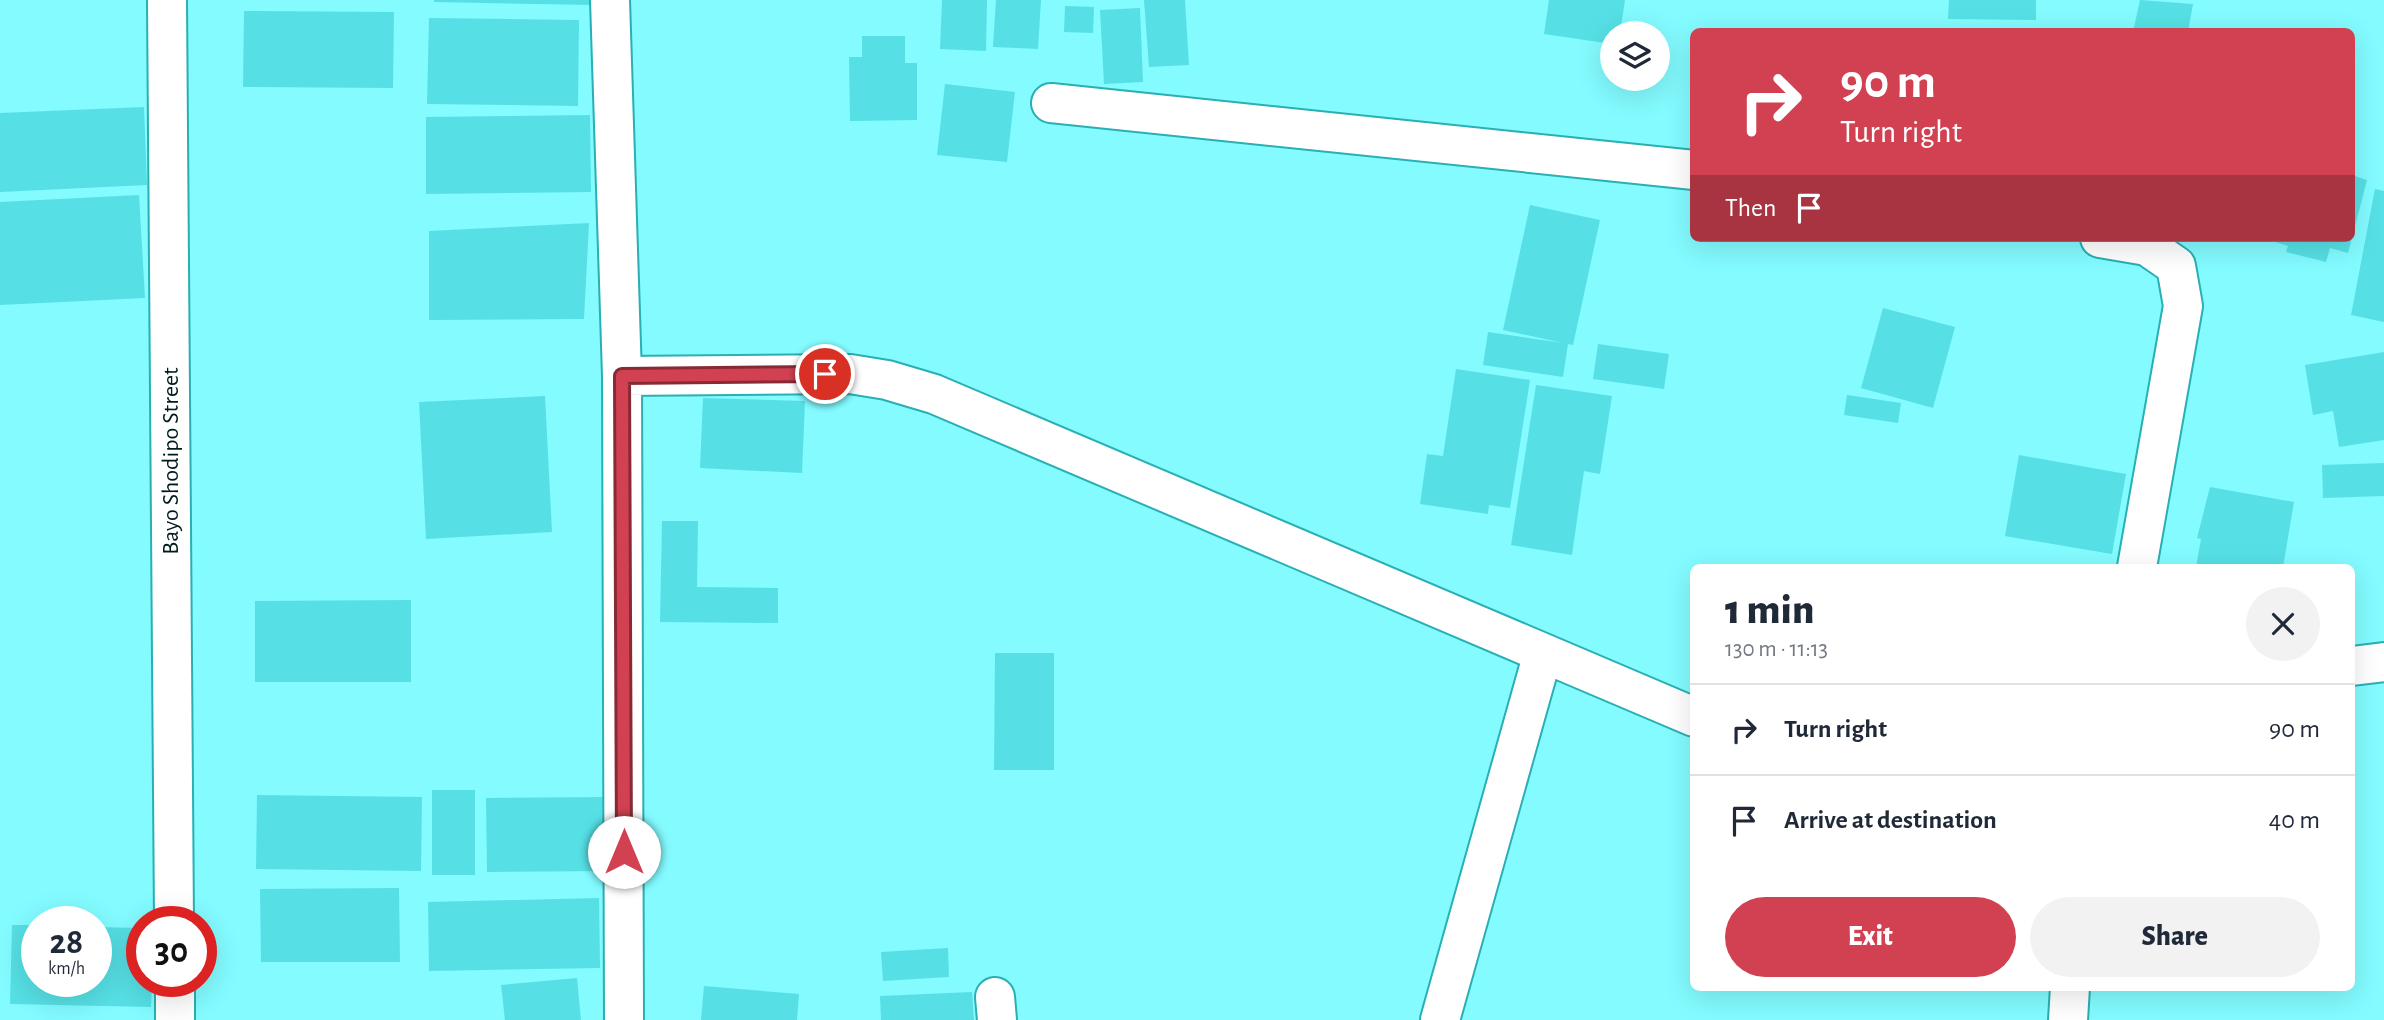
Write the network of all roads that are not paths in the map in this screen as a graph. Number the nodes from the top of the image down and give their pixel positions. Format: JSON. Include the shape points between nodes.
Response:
{"nodes":[{"id":1,"x":167,"y":0,"type":"edge"},
{"id":2,"x":610,"y":0,"type":"edge"},
{"id":3,"x":1051,"y":103,"type":"dead end"},
{"id":4,"x":1690,"y":170,"type":"edge"},
{"id":5,"x":2124,"y":242,"type":"edge"},
{"id":6,"x":622,"y":376,"type":"junction"},
{"id":7,"x":2138,"y":564,"type":"edge"},
{"id":8,"x":1543,"y":653,"type":"junction"},
{"id":9,"x":2384,"y":662,"type":"edge"},
{"id":10,"x":2355,"y":666,"type":"edge"},
{"id":11,"x":1690,"y":715,"type":"edge"},
{"id":12,"x":174,"y":906,"type":"edge"},
{"id":13,"x":2070,"y":991,"type":"edge"},
{"id":14,"x":175,"y":997,"type":"edge"},
{"id":15,"x":175,"y":1020,"type":"edge"},
{"id":16,"x":624,"y":1020,"type":"edge"},
{"id":17,"x":1440,"y":1020,"type":"edge"},
{"id":18,"x":2068,"y":1020,"type":"edge"}],
"edges":[{"from":1,"to":12,"type":"street","name":"Bayo Shodipo Street"},
{"from":2,"to":6,"type":"street"},
{"from":3,"to":4,"type":"street"},
{"from":5,"to":7,"type":"street","via":[[2147,246],[2176,266],[2183,306]]},
{"from":6,"to":8,"type":"street","via":[[850,374],[934,394]]},
{"from":6,"to":16,"type":"street"},
{"from":8,"to":11,"type":"street"},
{"from":8,"to":17,"type":"street"},
{"from":9,"to":10,"type":"street"},
{"from":13,"to":18,"type":"street"},
{"from":14,"to":15,"type":"street"}]}
